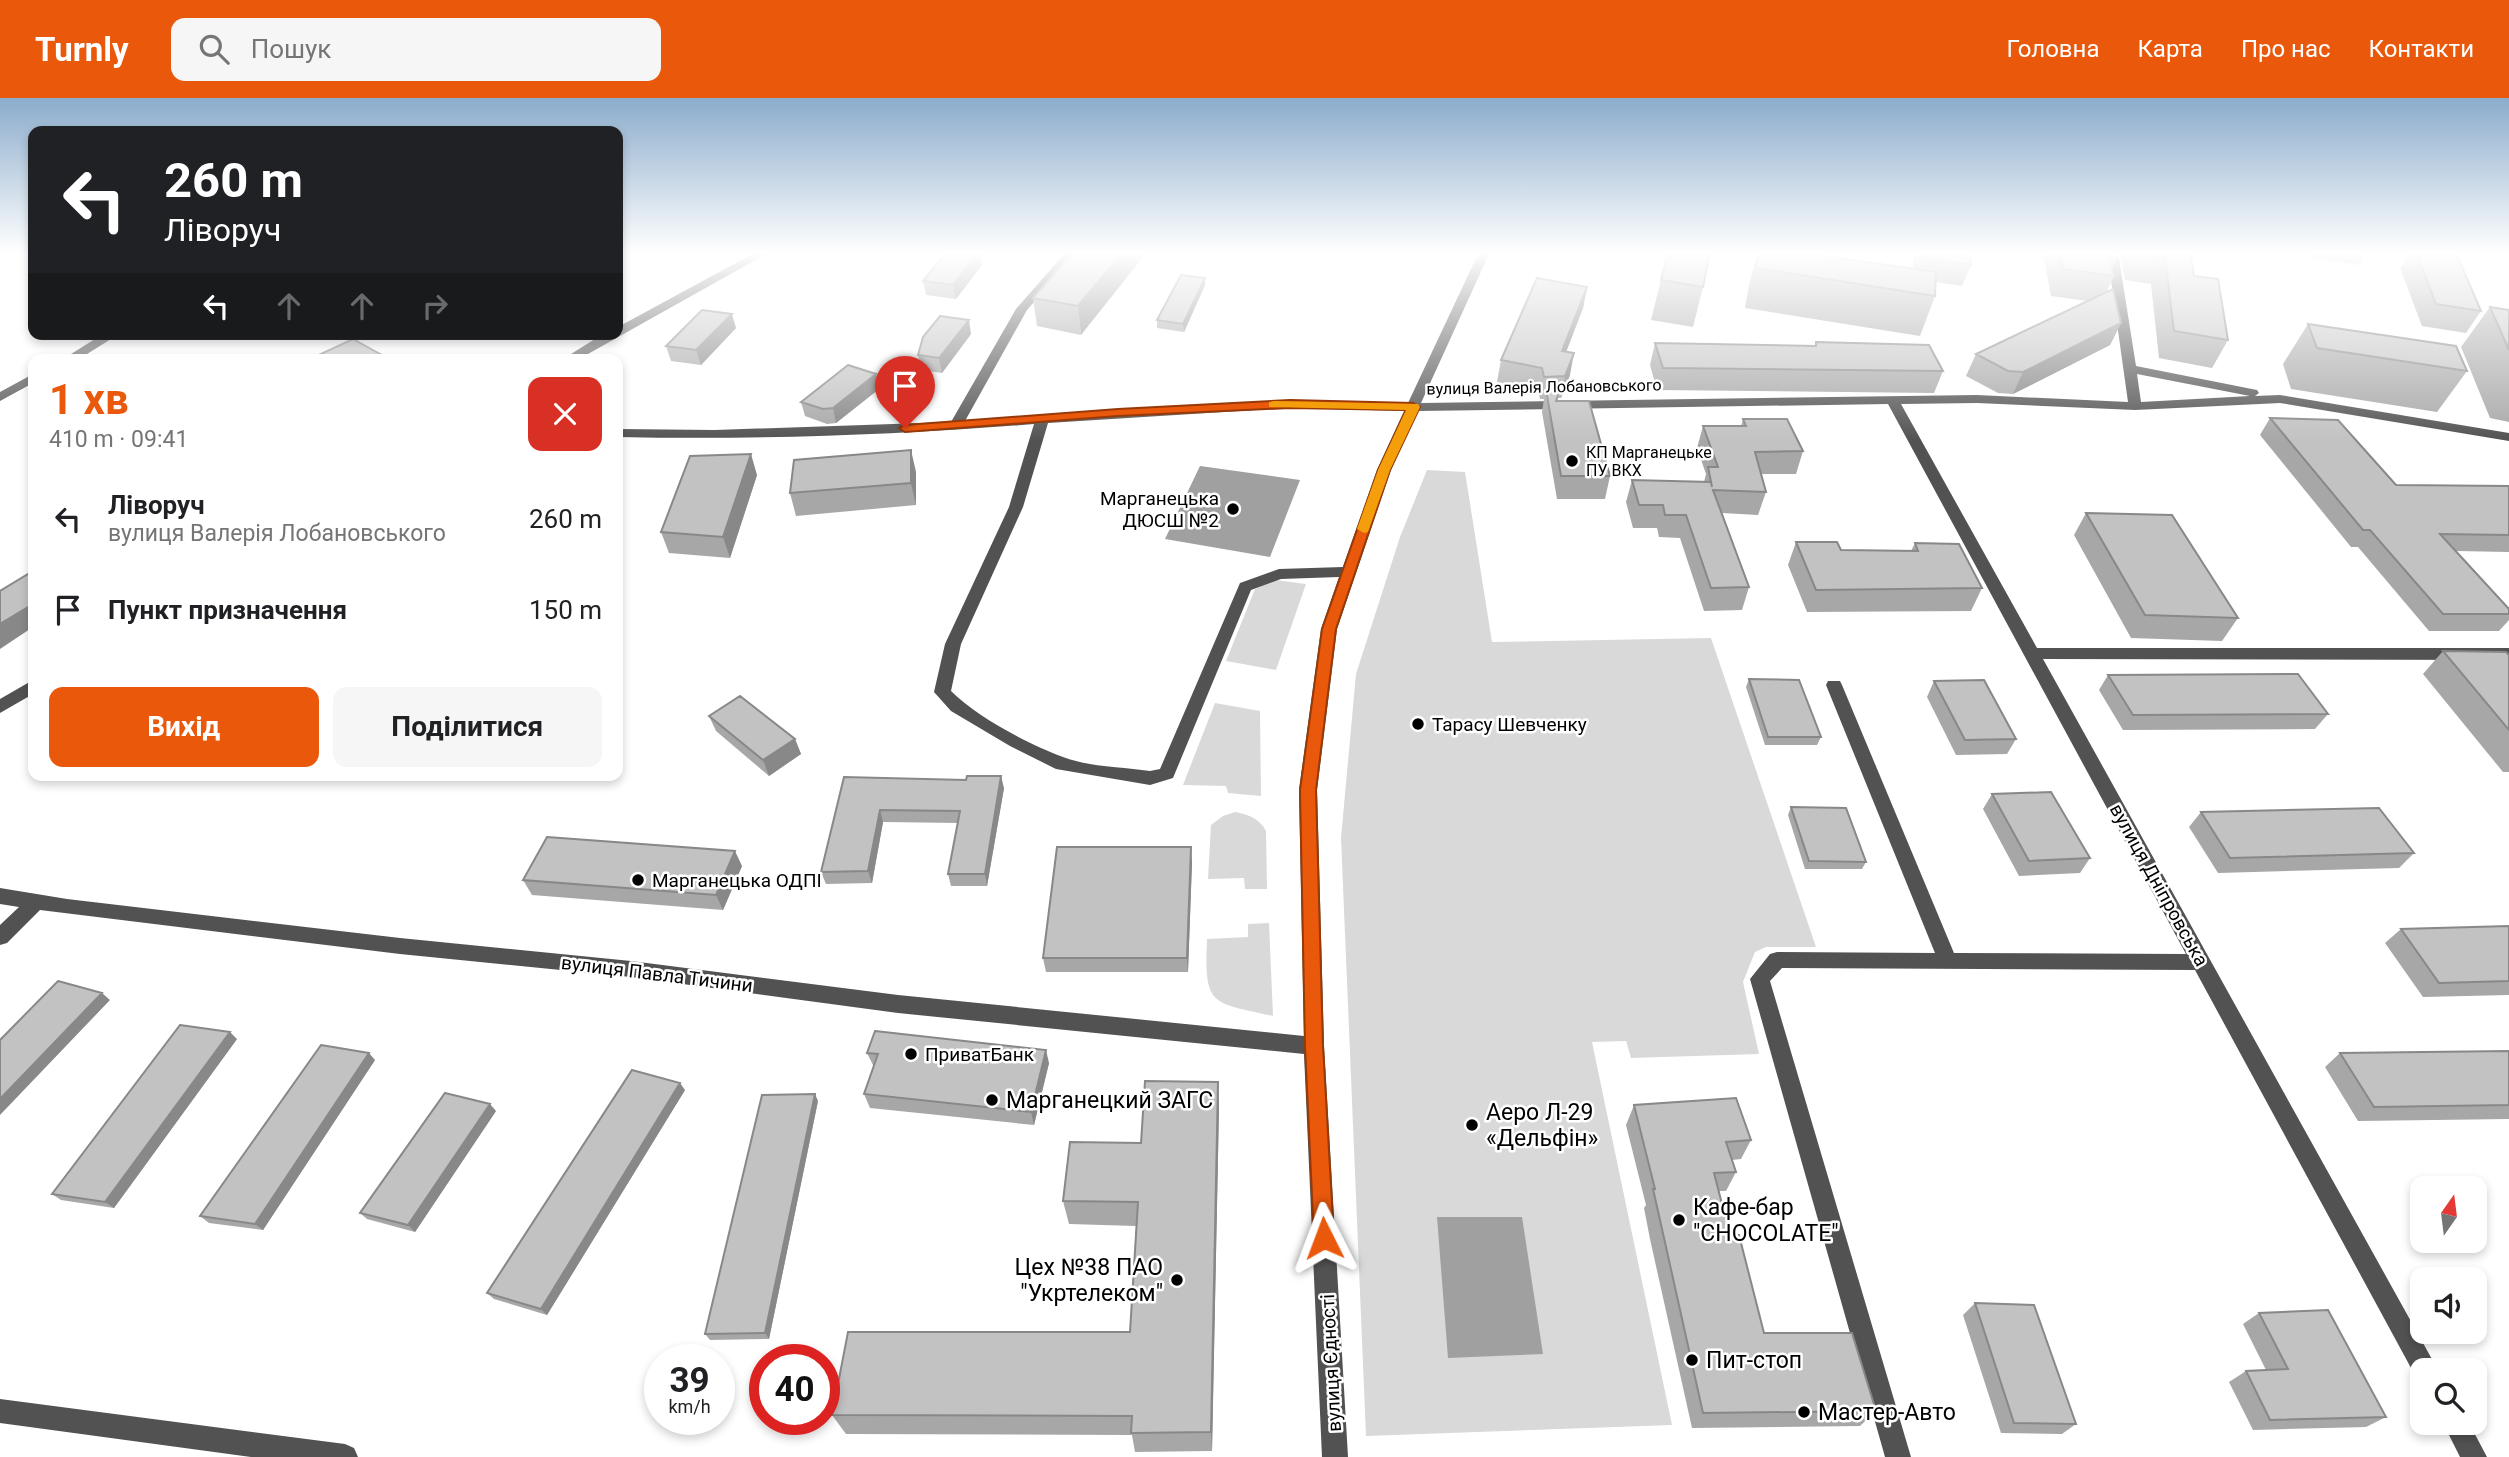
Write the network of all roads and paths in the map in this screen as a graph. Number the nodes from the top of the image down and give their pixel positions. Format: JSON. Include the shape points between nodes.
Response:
{"nodes":[{"id":1,"x":648,"y":315,"type":"edge"},
{"id":2,"x":1018,"y":315,"type":"edge"},
{"id":3,"x":1455,"y":315,"type":"edge"},
{"id":4,"x":2122,"y":315,"type":"edge"},
{"id":5,"x":623,"y":329,"type":"edge"},
{"id":6,"x":102,"y":340,"type":"edge"},
{"id":7,"x":602,"y":340,"type":"edge"},
{"id":8,"x":78,"y":354,"type":"edge"},
{"id":9,"x":578,"y":354,"type":"edge"},
{"id":10,"x":2130,"y":369,"type":"junction"},
{"id":11,"x":28,"y":382,"type":"edge"},
{"id":12,"x":0,"y":397,"type":"edge"},
{"id":13,"x":2280,"y":399,"type":"junction"},
{"id":14,"x":1892,"y":400,"type":"junction"},
{"id":15,"x":2135,"y":406,"type":"junction"},
{"id":16,"x":1413,"y":407,"type":"junction"},
{"id":17,"x":1042,"y":419,"type":"junction"},
{"id":18,"x":956,"y":426,"type":"junction"},
{"id":19,"x":623,"y":433,"type":"edge"},
{"id":20,"x":2509,"y":437,"type":"edge"},
{"id":21,"x":1348,"y":572,"type":"junction"},
{"id":22,"x":2031,"y":653,"type":"junction"},
{"id":23,"x":2509,"y":654,"type":"edge"},
{"id":24,"x":1834,"y":685,"type":"dead end"},
{"id":25,"x":28,"y":689,"type":"edge"},
{"id":26,"x":0,"y":707,"type":"edge"},
{"id":27,"x":0,"y":896,"type":"edge"},
{"id":28,"x":37,"y":902,"type":"junction"},
{"id":29,"x":0,"y":937,"type":"edge"},
{"id":30,"x":1948,"y":961,"type":"junction"},
{"id":31,"x":2201,"y":962,"type":"junction"},
{"id":32,"x":1314,"y":1046,"type":"junction"},
{"id":33,"x":2419,"y":1358,"type":"edge"},
{"id":34,"x":0,"y":1411,"type":"edge"},
{"id":35,"x":2461,"y":1435,"type":"edge"},
{"id":36,"x":345,"y":1457,"type":"edge"},
{"id":37,"x":1335,"y":1457,"type":"edge"},
{"id":38,"x":1898,"y":1457,"type":"edge"},
{"id":39,"x":2473,"y":1457,"type":"edge"}],
"edges":[{"from":1,"to":5,"type":"street"},
{"from":2,"to":18,"type":"street"},
{"from":3,"to":16,"type":"street","name":"вулиця Єдності"},
{"from":4,"to":10,"type":"street"},
{"from":6,"to":8,"type":"street"},
{"from":7,"to":9,"type":"street"},
{"from":10,"to":13,"type":"street"},
{"from":10,"to":15,"type":"street"},
{"from":11,"to":12,"type":"street"},
{"from":13,"to":15,"type":"street","name":"вулиця Валерія Лобановського"},
{"from":13,"to":20,"type":"street"},
{"from":14,"to":15,"type":"street","name":"вулиця Валерія Лобановського","via":[[1977,398]]},
{"from":14,"to":16,"type":"street","name":"вулиця Валерія Лобановського"},
{"from":14,"to":22,"type":"street","name":"вулиця Дніпровська"},
{"from":16,"to":17,"type":"street","name":"вулиця Валерія Лобановського","via":[[1290,404]]},
{"from":16,"to":21,"type":"street","name":"вулиця Єдності","via":[[1384,470]]},
{"from":17,"to":18,"type":"street","name":"вулиця Валерія Лобановського"},
{"from":17,"to":21,"type":"street","via":[[1016,508],[944,670],[942,692],[957,707],[1016,742],[1062,764],[1150,778],[1167,773],[1245,587],[1279,574]]},
{"from":18,"to":19,"type":"street","name":"вулиця Валерія Лобановського"},
{"from":21,"to":32,"type":"street","name":"вулиця Єдності","via":[[1329,629],[1308,790]]},
{"from":22,"to":23,"type":"street"},
{"from":22,"to":31,"type":"street","name":"вулиця Дніпровська"},
{"from":24,"to":30,"type":"street"},
{"from":25,"to":26,"type":"street"},
{"from":27,"to":28,"type":"street","name":"вулиця Павла Тичини"},
{"from":28,"to":29,"type":"street"},
{"from":28,"to":32,"type":"street","name":"вулиця Павла Тичини","via":[[898,1004]]},
{"from":30,"to":31,"type":"street"},
{"from":30,"to":38,"type":"street","via":[[1777,960],[1760,979]]},
{"from":31,"to":33,"type":"street","name":"вулиця Дніпровська"},
{"from":32,"to":37,"type":"street","name":"вулиця Єдності"},
{"from":34,"to":36,"type":"street"},
{"from":35,"to":39,"type":"street"}]}
